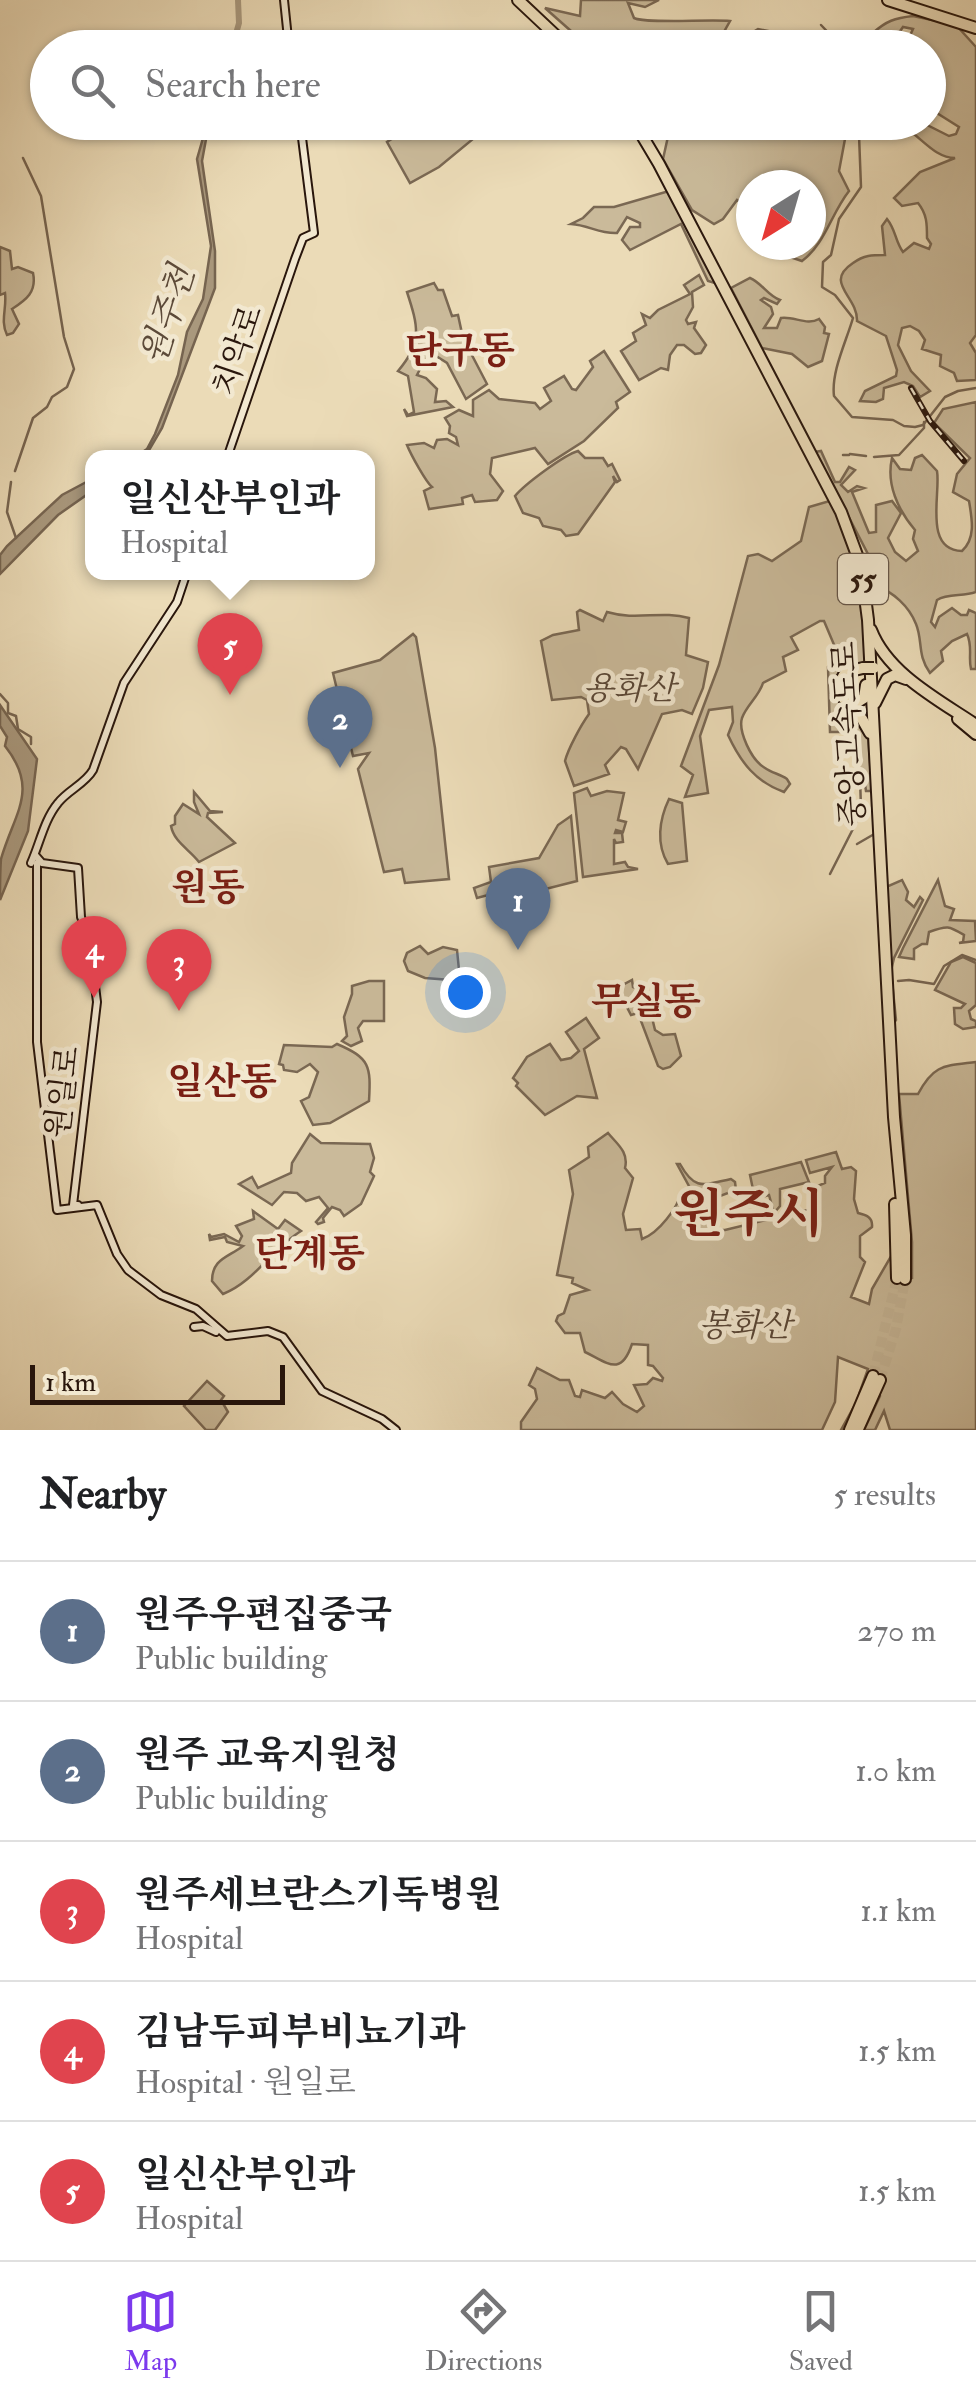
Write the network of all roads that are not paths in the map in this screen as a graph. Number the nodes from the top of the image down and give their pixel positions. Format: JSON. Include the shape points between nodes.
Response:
{"nodes":[{"id":1,"x":286,"y":0,"type":"edge"},
{"id":2,"x":520,"y":0,"type":"edge"},
{"id":3,"x":888,"y":0,"type":"edge"},
{"id":4,"x":908,"y":4,"type":"edge"},
{"id":5,"x":976,"y":26,"type":"edge"},
{"id":6,"x":289,"y":30,"type":"edge"},
{"id":7,"x":552,"y":30,"type":"edge"},
{"id":8,"x":300,"y":140,"type":"edge"},
{"id":9,"x":300,"y":140,"type":"edge"},
{"id":10,"x":644,"y":140,"type":"edge"},
{"id":11,"x":295,"y":259,"type":"junction"},
{"id":12,"x":806,"y":447,"type":"junction"},
{"id":13,"x":230,"y":450,"type":"edge"},
{"id":14,"x":184,"y":580,"type":"edge"},
{"id":15,"x":866,"y":606,"type":"junction"},
{"id":16,"x":868,"y":666,"type":"junction"},
{"id":17,"x":903,"y":672,"type":"junction"},
{"id":18,"x":916,"y":684,"type":"junction"},
{"id":19,"x":930,"y":694,"type":"junction"},
{"id":20,"x":117,"y":700,"type":"junction"},
{"id":21,"x":976,"y":725,"type":"edge"},
{"id":22,"x":873,"y":729,"type":"junction"},
{"id":23,"x":976,"y":734,"type":"edge"},
{"id":24,"x":871,"y":744,"type":"junction"},
{"id":25,"x":48,"y":813,"type":"junction"},
{"id":26,"x":45,"y":825,"type":"junction"},
{"id":27,"x":877,"y":828,"type":"junction"},
{"id":28,"x":35,"y":862,"type":"junction"},
{"id":29,"x":73,"y":1203,"type":"junction"},
{"id":30,"x":901,"y":1278,"type":"tunnel mouth"},
{"id":31,"x":194,"y":1308,"type":"junction"},
{"id":32,"x":217,"y":1312,"type":"dead end"},
{"id":33,"x":202,"y":1314,"type":"junction"},
{"id":34,"x":194,"y":1327,"type":"dead end"},
{"id":35,"x":219,"y":1334,"type":"junction"},
{"id":36,"x":274,"y":1334,"type":"junction"},
{"id":37,"x":877,"y":1378,"type":"tunnel mouth"},
{"id":38,"x":394,"y":1430,"type":"edge"},
{"id":39,"x":854,"y":1430,"type":"edge"}],
"edges":[{"from":1,"to":6,"type":"main road"},
{"from":2,"to":7,"type":"highway"},
{"from":3,"to":4,"type":"highway"},
{"from":4,"to":5,"type":"highway"},
{"from":8,"to":11,"type":"main road","name":"치악로","via":[[307,218]]},
{"from":9,"to":11,"type":"main road","name":"치악로","via":[[311,232]]},
{"from":10,"to":12,"type":"highway","name":"중앙고속도로","number":"55"},
{"from":11,"to":13,"type":"main road","name":"치악로"},
{"from":12,"to":15,"type":"highway","name":"중앙고속도로","number":"55","via":[[852,538]]},
{"from":12,"to":16,"type":"highway","name":"중앙고속도로","number":"55","via":[[852,544]]},
{"from":14,"to":20,"type":"main road"},
{"from":15,"to":17,"type":"highway","via":[[878,647]]},
{"from":15,"to":22,"type":"highway","name":"중앙고속도로","number":"55"},
{"from":16,"to":17,"type":"highway"},
{"from":16,"to":18,"type":"highway","via":[[891,669]]},
{"from":16,"to":24,"type":"highway","name":"중앙고속도로","number":"55"},
{"from":16,"to":24,"type":"highway","via":[[845,671],[838,691],[867,725]]},
{"from":17,"to":18,"type":"highway"},
{"from":18,"to":19,"type":"highway"},
{"from":18,"to":22,"type":"highway","via":[[895,676],[884,682]]},
{"from":19,"to":21,"type":"highway"},
{"from":19,"to":23,"type":"highway"},
{"from":20,"to":25,"type":"main road","via":[[88,774]]},
{"from":20,"to":26,"type":"main road","via":[[88,778],[66,794]]},
{"from":22,"to":27,"type":"highway","name":"중앙고속도로","number":"55"},
{"from":24,"to":27,"type":"highway","name":"중앙고속도로","number":"55"},
{"from":25,"to":26,"type":"main road"},
{"from":25,"to":28,"type":"main road"},
{"from":26,"to":28,"type":"main road"},
{"from":27,"to":30,"type":"highway","name":"중앙고속도로","number":"55","via":[[905,1235]]},
{"from":28,"to":29,"type":"main road","via":[[37,1042],[58,1211]]},
{"from":28,"to":29,"type":"main road","name":"원일로","via":[[78,868],[96,987]]},
{"from":29,"to":31,"type":"main road","via":[[96,1206],[128,1270],[160,1295]]},
{"from":31,"to":33,"type":"main road"},
{"from":31,"to":35,"type":"main road"},
{"from":32,"to":33,"type":"main road"},
{"from":33,"to":36,"type":"main road","via":[[229,1337]]},
{"from":34,"to":35,"type":"main road"},
{"from":35,"to":36,"type":"main road","via":[[230,1340]]},
{"from":36,"to":38,"type":"main road","via":[[321,1391]]},
{"from":37,"to":39,"type":"highway"}]}
